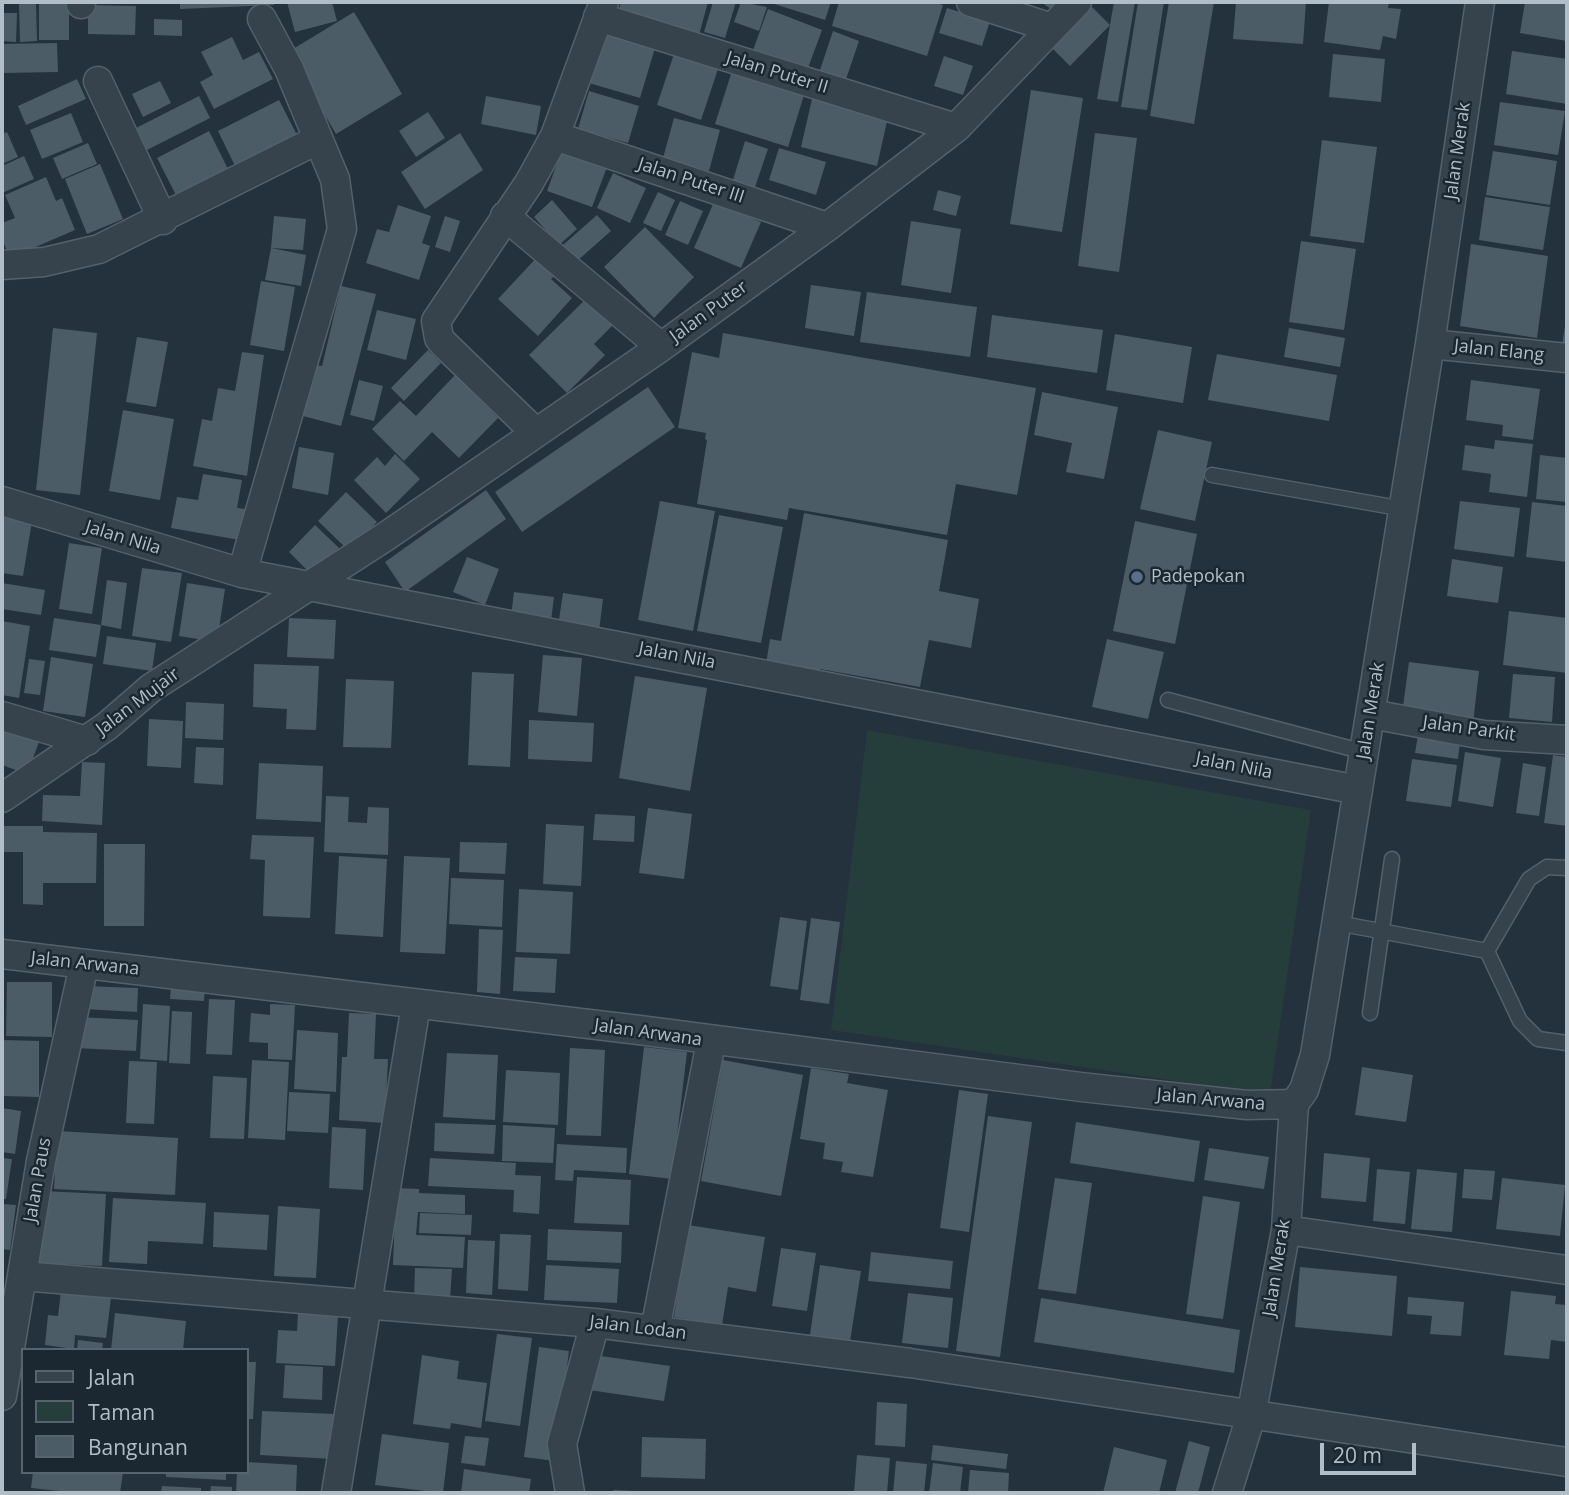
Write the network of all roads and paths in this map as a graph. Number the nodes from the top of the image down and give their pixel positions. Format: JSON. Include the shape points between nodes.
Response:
{"nodes":[{"id":1,"x":971,"y":2,"type":"edge"},
{"id":2,"x":1077,"y":2,"type":"edge"},
{"id":3,"x":1480,"y":2,"type":"edge"},
{"id":4,"x":601,"y":9,"type":"edge"},
{"id":5,"x":262,"y":19,"type":"dead end"},
{"id":6,"x":1052,"y":28,"type":"junction"},
{"id":7,"x":99,"y":81,"type":"dead end"},
{"id":8,"x":956,"y":128,"type":"junction"},
{"id":9,"x":555,"y":136,"type":"junction"},
{"id":10,"x":317,"y":140,"type":"junction"},
{"id":11,"x":505,"y":216,"type":"junction"},
{"id":12,"x":163,"y":220,"type":"junction"},
{"id":13,"x":827,"y":227,"type":"junction"},
{"id":14,"x":2,"y":265,"type":"edge"},
{"id":15,"x":1430,"y":344,"type":"junction"},
{"id":16,"x":661,"y":347,"type":"junction"},
{"id":17,"x":1567,"y":358,"type":"edge"},
{"id":18,"x":535,"y":432,"type":"junction"},
{"id":19,"x":1212,"y":475,"type":"dead end"},
{"id":20,"x":2,"y":501,"type":"edge"},
{"id":21,"x":1404,"y":509,"type":"junction"},
{"id":22,"x":242,"y":573,"type":"junction"},
{"id":23,"x":311,"y":584,"type":"junction"},
{"id":24,"x":1168,"y":699,"type":"dead end"},
{"id":25,"x":1371,"y":715,"type":"junction"},
{"id":26,"x":2,"y":716,"type":"edge"},
{"id":27,"x":1567,"y":740,"type":"edge"},
{"id":28,"x":87,"y":741,"type":"junction"},
{"id":29,"x":1364,"y":752,"type":"junction"},
{"id":30,"x":1358,"y":790,"type":"junction"},
{"id":31,"x":2,"y":798,"type":"edge"},
{"id":32,"x":1392,"y":859,"type":"dead end"},
{"id":33,"x":1567,"y":868,"type":"edge"},
{"id":34,"x":1337,"y":923,"type":"junction"},
{"id":35,"x":1382,"y":932,"type":"junction"},
{"id":36,"x":1487,"y":951,"type":"junction"},
{"id":37,"x":2,"y":954,"type":"edge"},
{"id":38,"x":84,"y":965,"type":"junction"},
{"id":39,"x":416,"y":1004,"type":"junction"},
{"id":40,"x":1370,"y":1013,"type":"dead end"},
{"id":41,"x":712,"y":1042,"type":"junction"},
{"id":42,"x":1567,"y":1044,"type":"edge"},
{"id":43,"x":1294,"y":1104,"type":"junction"},
{"id":44,"x":1286,"y":1230,"type":"junction"},
{"id":45,"x":1567,"y":1270,"type":"edge"},
{"id":46,"x":22,"y":1276,"type":"junction"},
{"id":47,"x":369,"y":1302,"type":"junction"},
{"id":48,"x":596,"y":1323,"type":"junction"},
{"id":49,"x":655,"y":1330,"type":"junction"},
{"id":50,"x":2,"y":1396,"type":"edge"},
{"id":51,"x":1251,"y":1416,"type":"junction"},
{"id":52,"x":1567,"y":1462,"type":"edge"},
{"id":53,"x":336,"y":1493,"type":"edge"},
{"id":54,"x":569,"y":1493,"type":"edge"},
{"id":55,"x":1227,"y":1493,"type":"edge"}],
"edges":[{"from":1,"to":6,"type":"street"},
{"from":2,"to":6,"type":"street","name":"Jalan Puter"},
{"from":3,"to":15,"type":"street","name":"Jalan Merak"},
{"from":4,"to":8,"type":"street","name":"Jalan Puter II"},
{"from":4,"to":9,"type":"street"},
{"from":5,"to":10,"type":"street","via":[[289,69]]},
{"from":6,"to":8,"type":"street","name":"Jalan Puter"},
{"from":7,"to":12,"type":"street"},
{"from":8,"to":13,"type":"street","name":"Jalan Puter"},
{"from":9,"to":11,"type":"street"},
{"from":9,"to":13,"type":"street","name":"Jalan Puter III"},
{"from":10,"to":12,"type":"street"},
{"from":10,"to":22,"type":"street","via":[[335,179],[342,229]]},
{"from":11,"to":16,"type":"street"},
{"from":11,"to":18,"type":"street","via":[[446,304],[436,329],[444,344]]},
{"from":12,"to":14,"type":"street","via":[[99,249],[44,262]]},
{"from":13,"to":16,"type":"street","name":"Jalan Puter"},
{"from":15,"to":17,"type":"street","name":"Jalan Elang"},
{"from":15,"to":21,"type":"street","name":"Jalan Merak"},
{"from":16,"to":18,"type":"street","name":"Jalan Puter"},
{"from":18,"to":23,"type":"street","name":"Jalan Puter"},
{"from":19,"to":21,"type":"lane"},
{"from":20,"to":22,"type":"street","name":"Jalan Nila"},
{"from":21,"to":25,"type":"street","name":"Jalan Merak"},
{"from":22,"to":23,"type":"street","name":"Jalan Nila"},
{"from":23,"to":28,"type":"street","name":"Jalan Mujair","via":[[151,688]]},
{"from":23,"to":30,"type":"street","name":"Jalan Nila"},
{"from":24,"to":29,"type":"lane"},
{"from":25,"to":27,"type":"street","name":"Jalan Parkit","via":[[1483,735]]},
{"from":25,"to":29,"type":"street","name":"Jalan Merak"},
{"from":26,"to":28,"type":"street"},
{"from":28,"to":31,"type":"street","name":"Jalan Mujair"},
{"from":29,"to":30,"type":"street","name":"Jalan Merak"},
{"from":30,"to":34,"type":"street","name":"Jalan Merak"},
{"from":32,"to":35,"type":"lane"},
{"from":33,"to":36,"type":"lane","via":[[1547,867],[1529,879]]},
{"from":34,"to":35,"type":"lane"},
{"from":34,"to":43,"type":"street","name":"Jalan Merak","via":[[1315,1055],[1304,1090]]},
{"from":35,"to":36,"type":"lane"},
{"from":35,"to":40,"type":"lane"},
{"from":36,"to":42,"type":"lane","via":[[1520,1021],[1538,1039]]},
{"from":37,"to":38,"type":"street","name":"Jalan Arwana"},
{"from":38,"to":39,"type":"street","name":"Jalan Arwana"},
{"from":38,"to":46,"type":"street","name":"Jalan Paus","via":[[59,1068]]},
{"from":39,"to":41,"type":"street","name":"Jalan Arwana"},
{"from":39,"to":47,"type":"street"},
{"from":41,"to":43,"type":"street","name":"Jalan Arwana","via":[[1247,1105]]},
{"from":41,"to":49,"type":"street"},
{"from":43,"to":44,"type":"street","name":"Jalan Merak"},
{"from":44,"to":45,"type":"street"},
{"from":44,"to":51,"type":"street","name":"Jalan Merak"},
{"from":46,"to":47,"type":"street","name":"Jalan Lodan"},
{"from":46,"to":50,"type":"street","name":"Jalan Paus"},
{"from":47,"to":48,"type":"street","name":"Jalan Lodan"},
{"from":47,"to":53,"type":"street"},
{"from":48,"to":49,"type":"street","name":"Jalan Lodan"},
{"from":48,"to":54,"type":"street","via":[[562,1444]]},
{"from":49,"to":51,"type":"street","name":"Jalan Lodan","via":[[910,1363]]},
{"from":51,"to":52,"type":"street","name":"Jalan Lodan"},
{"from":51,"to":55,"type":"street","name":"Jalan Merak"}]}
